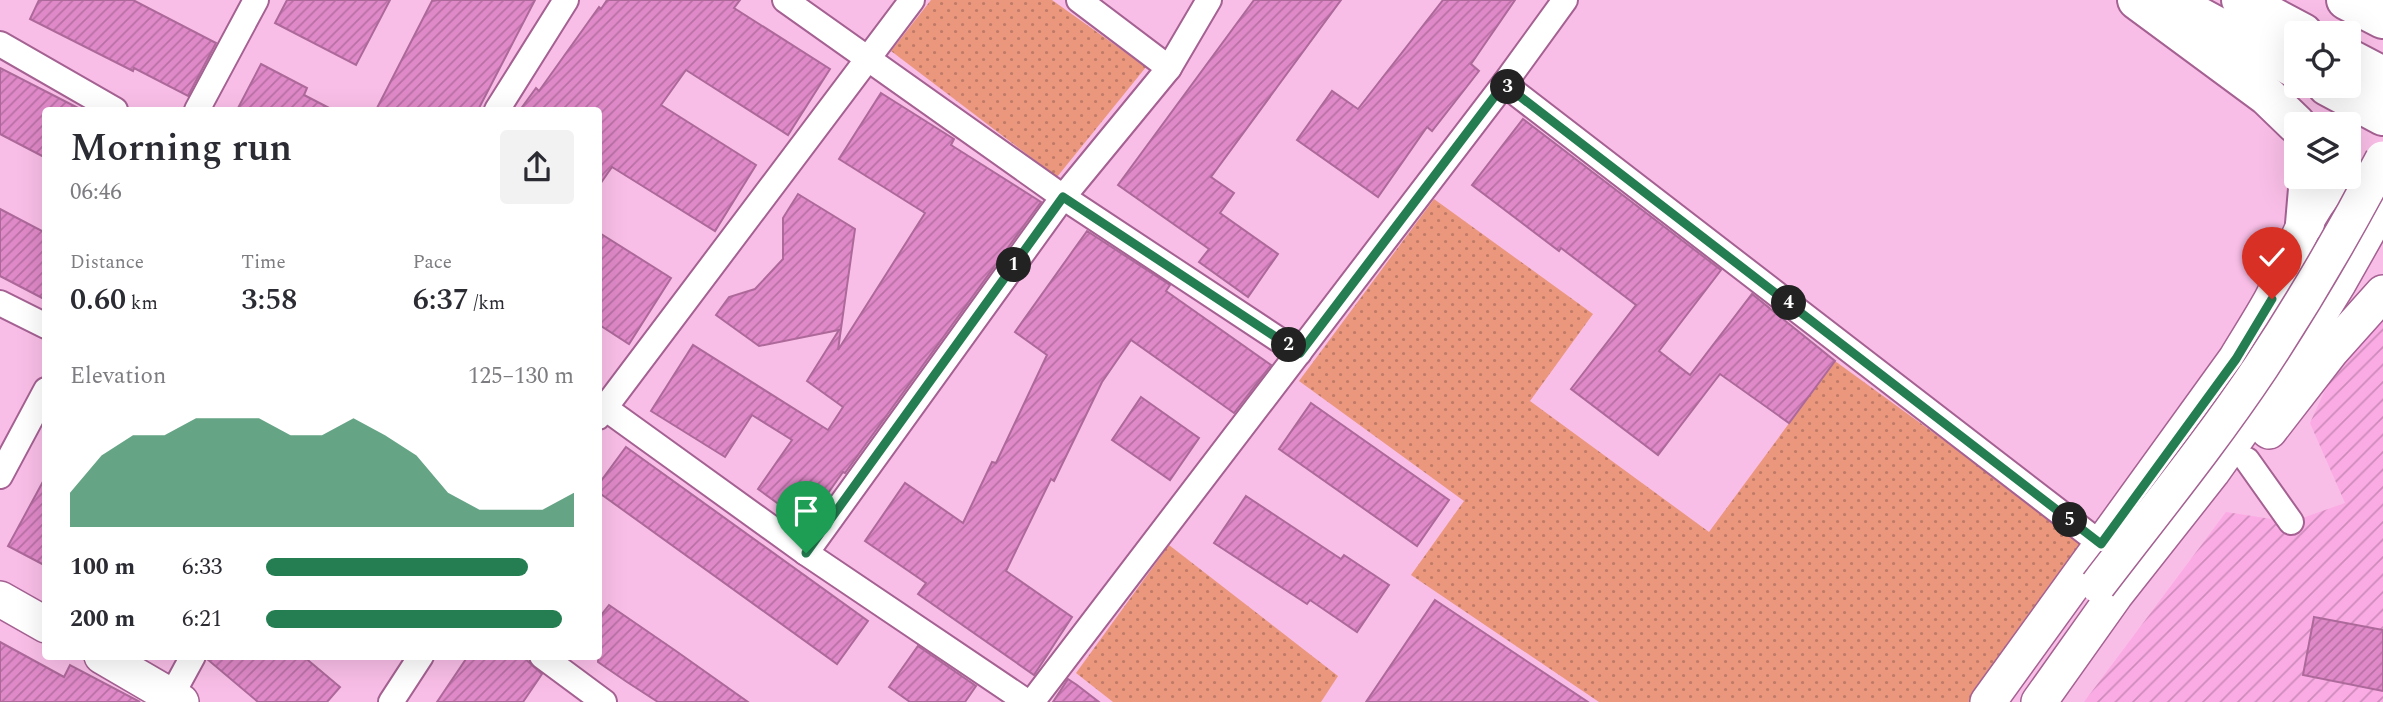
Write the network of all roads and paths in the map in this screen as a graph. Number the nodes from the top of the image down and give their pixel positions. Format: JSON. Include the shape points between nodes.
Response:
{"nodes":[{"id":1,"x":256,"y":0,"type":"edge"},
{"id":2,"x":566,"y":0,"type":"edge"},
{"id":3,"x":785,"y":0,"type":"edge"},
{"id":4,"x":912,"y":0,"type":"edge"},
{"id":5,"x":1079,"y":0,"type":"edge"},
{"id":6,"x":1209,"y":0,"type":"edge"},
{"id":7,"x":1565,"y":0,"type":"edge"},
{"id":8,"x":2137,"y":0,"type":"edge"},
{"id":9,"x":2167,"y":0,"type":"edge"},
{"id":10,"x":2241,"y":0,"type":"edge"},
{"id":11,"x":2346,"y":0,"type":"edge"},
{"id":12,"x":2383,"y":19,"type":"edge"},
{"id":13,"x":2284,"y":23,"type":"edge"},
{"id":14,"x":0,"y":44,"type":"edge"},
{"id":15,"x":868,"y":60,"type":"junction"},
{"id":16,"x":2284,"y":63,"type":"edge"},
{"id":17,"x":2361,"y":65,"type":"edge"},
{"id":18,"x":1170,"y":68,"type":"junction"},
{"id":19,"x":2383,"y":76,"type":"edge"},
{"id":20,"x":1504,"y":84,"type":"junction"},
{"id":21,"x":2349,"y":98,"type":"edge"},
{"id":22,"x":110,"y":107,"type":"edge"},
{"id":23,"x":199,"y":107,"type":"edge"},
{"id":24,"x":499,"y":107,"type":"edge"},
{"id":25,"x":2284,"y":112,"type":"edge"},
{"id":26,"x":2383,"y":116,"type":"edge"},
{"id":27,"x":2383,"y":160,"type":"edge"},
{"id":28,"x":2361,"y":163,"type":"edge"},
{"id":29,"x":2308,"y":189,"type":"edge"},
{"id":30,"x":2329,"y":189,"type":"edge"},
{"id":31,"x":1063,"y":197,"type":"junction"},
{"id":32,"x":2383,"y":204,"type":"edge"},
{"id":33,"x":2305,"y":224,"type":"junction"},
{"id":34,"x":2383,"y":292,"type":"edge"},
{"id":35,"x":0,"y":303,"type":"edge"},
{"id":36,"x":42,"y":324,"type":"edge"},
{"id":37,"x":1300,"y":353,"type":"junction"},
{"id":38,"x":42,"y":397,"type":"edge"},
{"id":39,"x":602,"y":408,"type":"edge"},
{"id":40,"x":602,"y":410,"type":"edge"},
{"id":41,"x":2247,"y":460,"type":"junction"},
{"id":42,"x":0,"y":476,"type":"edge"},
{"id":43,"x":2291,"y":522,"type":"dead end"},
{"id":44,"x":2101,"y":544,"type":"junction"},
{"id":45,"x":806,"y":553,"type":"junction"},
{"id":46,"x":2107,"y":590,"type":"junction"},
{"id":47,"x":0,"y":599,"type":"edge"},
{"id":48,"x":42,"y":623,"type":"edge"},
{"id":49,"x":108,"y":660,"type":"edge"},
{"id":50,"x":191,"y":660,"type":"edge"},
{"id":51,"x":418,"y":660,"type":"edge"},
{"id":52,"x":547,"y":660,"type":"edge"},
{"id":53,"x":173,"y":700,"type":"edge"},
{"id":54,"x":391,"y":702,"type":"edge"},
{"id":55,"x":604,"y":702,"type":"edge"},
{"id":56,"x":1030,"y":702,"type":"edge"},
{"id":57,"x":1988,"y":702,"type":"edge"},
{"id":58,"x":2013,"y":702,"type":"edge"},
{"id":59,"x":2039,"y":702,"type":"edge"},
{"id":60,"x":2065,"y":702,"type":"edge"}],
"edges":[{"from":1,"to":23,"type":"street"},
{"from":2,"to":24,"type":"street"},
{"from":3,"to":15,"type":"street"},
{"from":4,"to":15,"type":"street"},
{"from":5,"to":18,"type":"street"},
{"from":6,"to":18,"type":"street"},
{"from":7,"to":20,"type":"street"},
{"from":8,"to":25,"type":"highway"},
{"from":9,"to":16,"type":"highway"},
{"from":10,"to":13,"type":"highway"},
{"from":11,"to":12,"type":"highway"},
{"from":14,"to":22,"type":"street"},
{"from":15,"to":31,"type":"street"},
{"from":15,"to":39,"type":"street"},
{"from":17,"to":19,"type":"highway"},
{"from":18,"to":31,"type":"street"},
{"from":20,"to":37,"type":"street"},
{"from":20,"to":44,"type":"street"},
{"from":21,"to":26,"type":"highway"},
{"from":27,"to":28,"type":"main road"},
{"from":27,"to":46,"type":"main road","bridge":true,"via":[[2260,368]]},
{"from":29,"to":33,"type":"highway"},
{"from":30,"to":33,"type":"main road"},
{"from":31,"to":37,"type":"street"},
{"from":31,"to":45,"type":"street"},
{"from":32,"to":46,"type":"main road","via":[[2286,368],[2212,472]]},
{"from":33,"to":44,"type":"main road","via":[[2272,299],[2236,359]]},
{"from":34,"to":41,"type":"main road"},
{"from":35,"to":36,"type":"street"},
{"from":37,"to":56,"type":"street"},
{"from":38,"to":42,"type":"street"},
{"from":40,"to":45,"type":"street"},
{"from":41,"to":43,"type":"street"},
{"from":41,"to":60,"type":"main road"},
{"from":44,"to":57,"type":"main road"},
{"from":45,"to":56,"type":"street"},
{"from":46,"to":58,"type":"main road"},
{"from":46,"to":59,"type":"main road"},
{"from":47,"to":48,"type":"main road"},
{"from":49,"to":53,"type":"main road"},
{"from":50,"to":53,"type":"street"},
{"from":51,"to":54,"type":"street"},
{"from":52,"to":55,"type":"street"}]}
